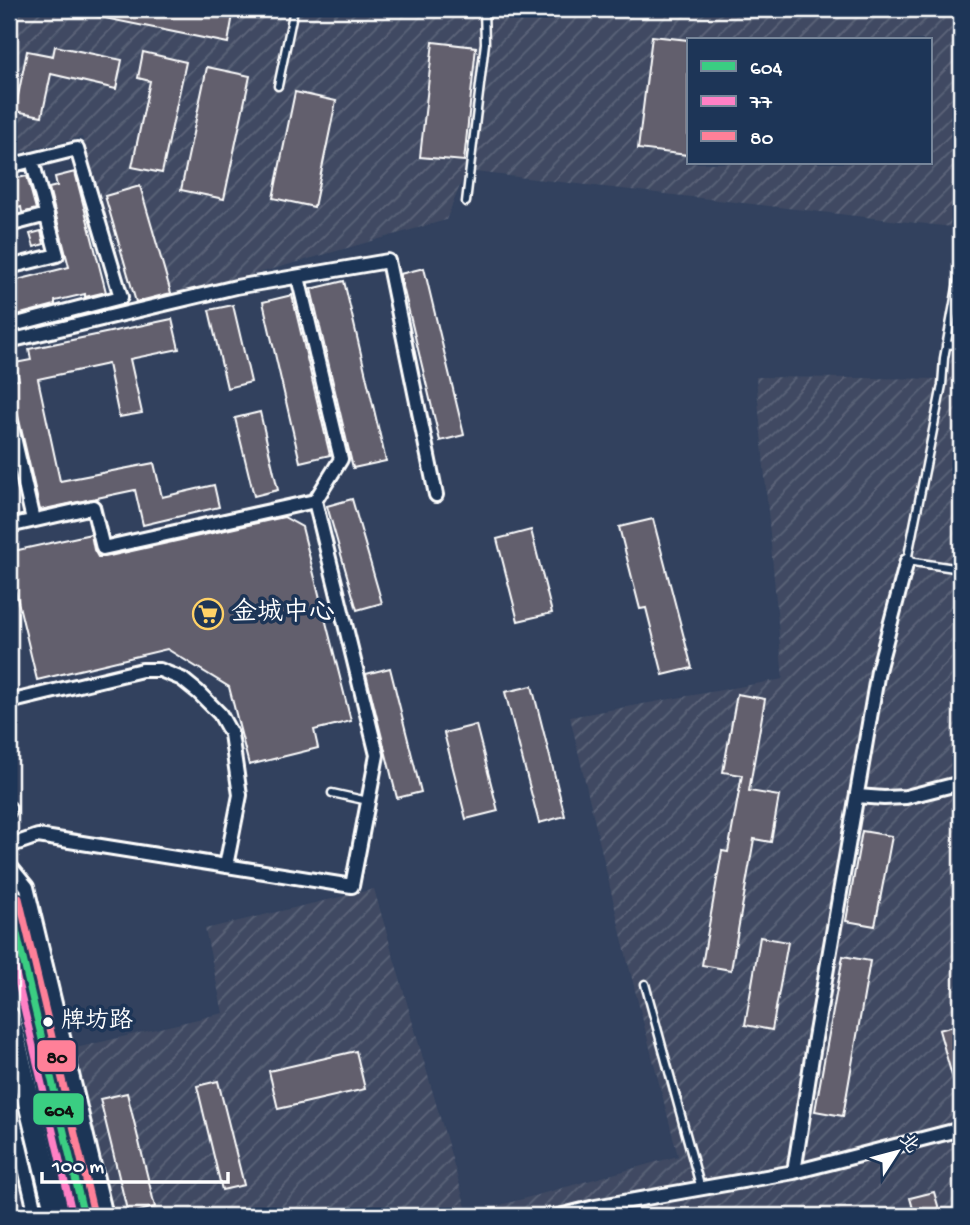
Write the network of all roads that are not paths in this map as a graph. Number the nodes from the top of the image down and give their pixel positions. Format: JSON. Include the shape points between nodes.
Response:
{"nodes":[{"id":1,"x":294,"y":9,"type":"edge"},
{"id":2,"x":484,"y":9,"type":"edge"},
{"id":3,"x":278,"y":86,"type":"dead end"},
{"id":4,"x":33,"y":160,"type":"junction"},
{"id":5,"x":9,"y":166,"type":"edge"},
{"id":6,"x":466,"y":202,"type":"dead end"},
{"id":7,"x":47,"y":215,"type":"junction"},
{"id":8,"x":9,"y":225,"type":"edge"},
{"id":9,"x":961,"y":266,"type":"edge"},
{"id":10,"x":9,"y":267,"type":"edge"},
{"id":11,"x":298,"y":277,"type":"junction"},
{"id":12,"x":9,"y":326,"type":"edge"},
{"id":13,"x":9,"y":341,"type":"edge"},
{"id":14,"x":961,"y":344,"type":"edge"},
{"id":15,"x":946,"y":345,"type":"junction"},
{"id":16,"x":9,"y":415,"type":"edge"},
{"id":17,"x":436,"y":495,"type":"dead end"},
{"id":18,"x":315,"y":500,"type":"junction"},
{"id":19,"x":33,"y":520,"type":"junction"},
{"id":20,"x":9,"y":526,"type":"edge"},
{"id":21,"x":907,"y":561,"type":"junction"},
{"id":22,"x":961,"y":569,"type":"edge"},
{"id":23,"x":9,"y":702,"type":"edge"},
{"id":24,"x":961,"y":783,"type":"edge"},
{"id":25,"x":332,"y":793,"type":"dead end"},
{"id":26,"x":857,"y":796,"type":"junction"},
{"id":27,"x":368,"y":800,"type":"junction"},
{"id":28,"x":9,"y":846,"type":"edge"},
{"id":29,"x":9,"y":865,"type":"edge"},
{"id":30,"x":226,"y":866,"type":"junction"},
{"id":31,"x":9,"y":900,"type":"edge"},
{"id":32,"x":645,"y":985,"type":"dead end"},
{"id":33,"x":9,"y":1018,"type":"edge"},
{"id":34,"x":9,"y":1098,"type":"edge"},
{"id":35,"x":961,"y":1129,"type":"edge"},
{"id":36,"x":794,"y":1172,"type":"junction"},
{"id":37,"x":701,"y":1189,"type":"junction"},
{"id":38,"x":36,"y":1216,"type":"edge"},
{"id":39,"x":57,"y":1216,"type":"edge"},
{"id":40,"x":84,"y":1216,"type":"edge"},
{"id":41,"x":106,"y":1216,"type":"edge"},
{"id":42,"x":559,"y":1216,"type":"edge"}],
"edges":[{"from":1,"to":3,"type":"lane"},
{"from":2,"to":6,"type":"lane","via":[[485,43]]},
{"from":4,"to":5,"type":"street"},
{"from":4,"to":7,"type":"street"},
{"from":4,"to":12,"type":"street","via":[[77,149],[121,298]]},
{"from":7,"to":8,"type":"street"},
{"from":7,"to":10,"type":"street","via":[[57,254]]},
{"from":9,"to":15,"type":"lane"},
{"from":11,"to":13,"type":"street","via":[[236,287]]},
{"from":11,"to":17,"type":"street","via":[[388,261]]},
{"from":11,"to":18,"type":"street","via":[[341,459]]},
{"from":14,"to":15,"type":"lane"},
{"from":15,"to":21,"type":"lane"},
{"from":16,"to":19,"type":"street"},
{"from":18,"to":19,"type":"street","via":[[103,548],[93,507]]},
{"from":18,"to":27,"type":"street","via":[[377,755]]},
{"from":19,"to":20,"type":"street"},
{"from":21,"to":22,"type":"lane"},
{"from":21,"to":26,"type":"street","via":[[878,671]]},
{"from":23,"to":30,"type":"street","via":[[142,670],[160,670],[182,679],[220,714],[231,734],[240,795]]},
{"from":24,"to":26,"type":"street","via":[[906,797]]},
{"from":25,"to":27,"type":"lane"},
{"from":26,"to":36,"type":"street"},
{"from":27,"to":30,"type":"street","via":[[352,886]]},
{"from":28,"to":30,"type":"street","via":[[38,836]]},
{"from":29,"to":41,"type":"street","via":[[27,887]]},
{"from":31,"to":40,"type":"main road"},
{"from":32,"to":37,"type":"lane"},
{"from":33,"to":39,"type":"main road"},
{"from":34,"to":38,"type":"street"},
{"from":35,"to":36,"type":"street"},
{"from":36,"to":37,"type":"street"},
{"from":37,"to":42,"type":"street"}]}
